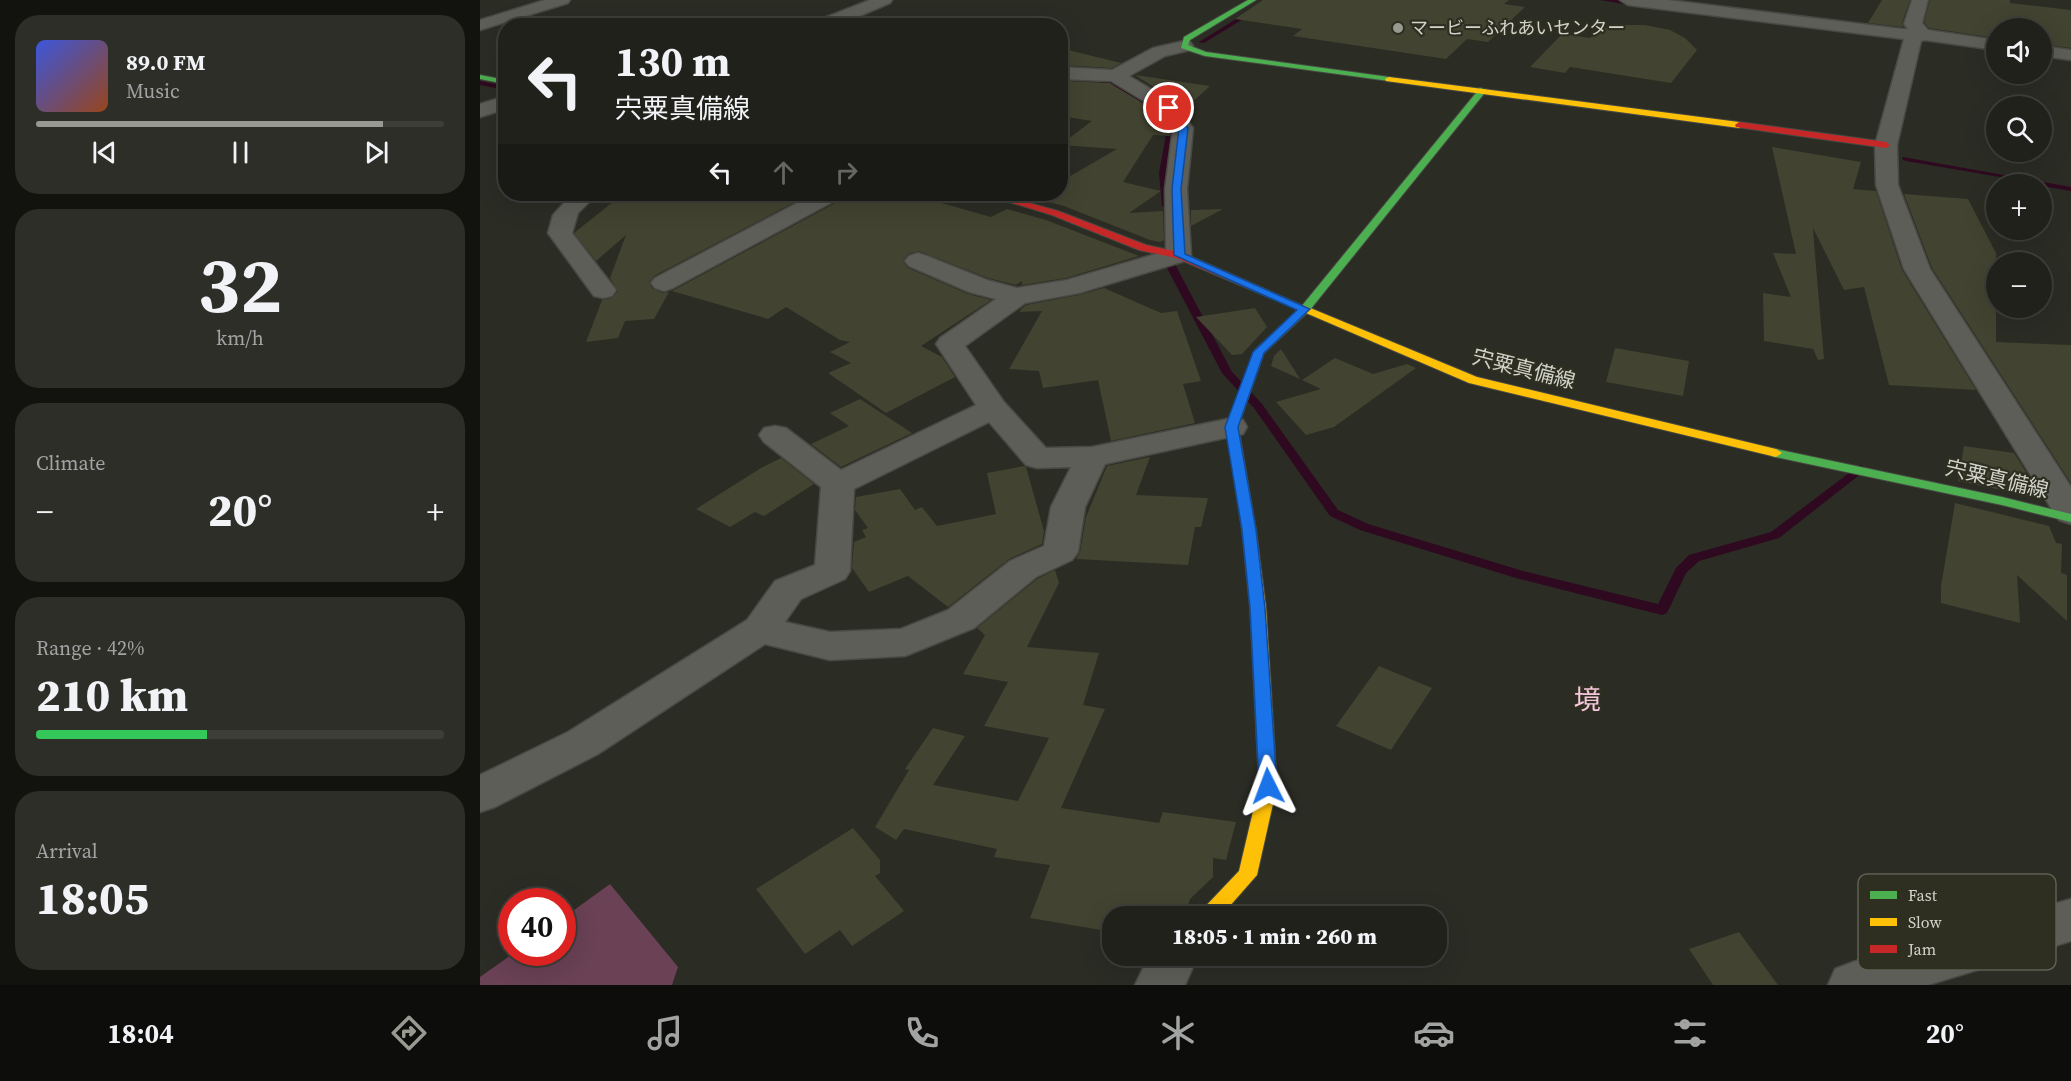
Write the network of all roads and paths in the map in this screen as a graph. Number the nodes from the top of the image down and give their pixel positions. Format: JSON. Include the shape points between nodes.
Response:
{"nodes":[{"id":1,"x":562,"y":0,"type":"edge"},
{"id":2,"x":884,"y":0,"type":"edge"},
{"id":3,"x":1254,"y":0,"type":"edge"},
{"id":4,"x":1628,"y":0,"type":"edge"},
{"id":5,"x":1754,"y":0,"type":"edge"},
{"id":6,"x":1920,"y":0,"type":"edge"},
{"id":7,"x":1736,"y":13,"type":"junction"},
{"id":8,"x":505,"y":18,"type":"edge"},
{"id":9,"x":840,"y":18,"type":"edge"},
{"id":10,"x":498,"y":20,"type":"edge"},
{"id":11,"x":480,"y":26,"type":"edge"},
{"id":12,"x":1923,"y":34,"type":"junction"},
{"id":13,"x":1986,"y":43,"type":"edge"},
{"id":14,"x":1184,"y":46,"type":"junction"},
{"id":15,"x":2052,"y":52,"type":"edge"},
{"id":16,"x":2071,"y":55,"type":"edge"},
{"id":17,"x":1068,"y":73,"type":"edge"},
{"id":18,"x":1114,"y":76,"type":"junction"},
{"id":19,"x":480,"y":77,"type":"edge"},
{"id":20,"x":498,"y":80,"type":"edge"},
{"id":21,"x":1483,"y":90,"type":"junction"},
{"id":22,"x":498,"y":105,"type":"edge"},
{"id":23,"x":480,"y":111,"type":"edge"},
{"id":24,"x":1886,"y":145,"type":"junction"},
{"id":25,"x":575,"y":201,"type":"edge"},
{"id":26,"x":818,"y":201,"type":"edge"},
{"id":27,"x":1013,"y":201,"type":"edge"},
{"id":28,"x":1179,"y":255,"type":"junction"},
{"id":29,"x":918,"y":261,"type":"dead end"},
{"id":30,"x":664,"y":283,"type":"dead end"},
{"id":31,"x":603,"y":290,"type":"dead end"},
{"id":32,"x":1017,"y":296,"type":"junction"},
{"id":33,"x":1305,"y":309,"type":"junction"},
{"id":34,"x":993,"y":408,"type":"junction"},
{"id":35,"x":1232,"y":427,"type":"junction"},
{"id":36,"x":775,"y":435,"type":"dead end"},
{"id":37,"x":1092,"y":457,"type":"junction"},
{"id":38,"x":838,"y":484,"type":"junction"},
{"id":39,"x":2071,"y":513,"type":"edge"},
{"id":40,"x":2071,"y":518,"type":"edge"},
{"id":41,"x":760,"y":629,"type":"junction"},
{"id":42,"x":480,"y":795,"type":"edge"},
{"id":43,"x":1219,"y":906,"type":"edge"},
{"id":44,"x":2071,"y":920,"type":"edge"},
{"id":45,"x":2056,"y":924,"type":"edge"},
{"id":46,"x":1169,"y":966,"type":"edge"},
{"id":47,"x":1902,"y":970,"type":"edge"},
{"id":48,"x":1160,"y":985,"type":"edge"},
{"id":49,"x":1853,"y":985,"type":"edge"}],
"edges":[{"from":1,"to":8,"type":"street"},
{"from":2,"to":9,"type":"street"},
{"from":3,"to":14,"type":"street","via":[[1187,39]]},
{"from":4,"to":7,"type":"street"},
{"from":5,"to":7,"type":"street","via":[[1745,2]]},
{"from":6,"to":12,"type":"street","via":[[1913,24]]},
{"from":7,"to":12,"type":"street"},
{"from":10,"to":11,"type":"street"},
{"from":12,"to":13,"type":"street"},
{"from":12,"to":24,"type":"street","via":[[1913,38]]},
{"from":14,"to":18,"type":"street","via":[[1159,52]]},
{"from":14,"to":21,"type":"street","via":[[1205,54]]},
{"from":15,"to":16,"type":"street"},
{"from":17,"to":18,"type":"street"},
{"from":18,"to":28,"type":"street","via":[[1169,108],[1183,128],[1176,189]]},
{"from":19,"to":20,"type":"street"},
{"from":21,"to":24,"type":"street"},
{"from":21,"to":33,"type":"street"},
{"from":22,"to":23,"type":"street"},
{"from":24,"to":39,"type":"street","via":[[1887,185],[1917,269]]},
{"from":25,"to":31,"type":"street","via":[[561,221],[560,233]]},
{"from":26,"to":30,"type":"street"},
{"from":27,"to":28,"type":"street","name":"宍粟真備線","via":[[1055,213],[1143,248]]},
{"from":28,"to":32,"type":"street","via":[[1070,287]]},
{"from":28,"to":33,"type":"street","name":"宍粟真備線"},
{"from":29,"to":32,"type":"street","via":[[978,286]]},
{"from":32,"to":34,"type":"street","via":[[950,344]]},
{"from":33,"to":35,"type":"street","via":[[1259,352]]},
{"from":33,"to":40,"type":"street","name":"宍粟真備線","via":[[1473,380],[1732,444]]},
{"from":34,"to":37,"type":"street","via":[[1037,458]]},
{"from":34,"to":38,"type":"street"},
{"from":35,"to":37,"type":"street"},
{"from":35,"to":43,"type":"street","via":[[1258,608],[1268,786],[1248,875]]},
{"from":36,"to":38,"type":"street"},
{"from":37,"to":41,"type":"street","via":[[1068,507],[1060,552],[1023,569],[961,619],[905,642],[831,646]]},
{"from":38,"to":41,"type":"street","via":[[832,571],[788,590]]},
{"from":41,"to":42,"type":"street","via":[[583,743]]},
{"from":44,"to":45,"type":"street"},
{"from":46,"to":48,"type":"street"},
{"from":47,"to":49,"type":"street"}]}
